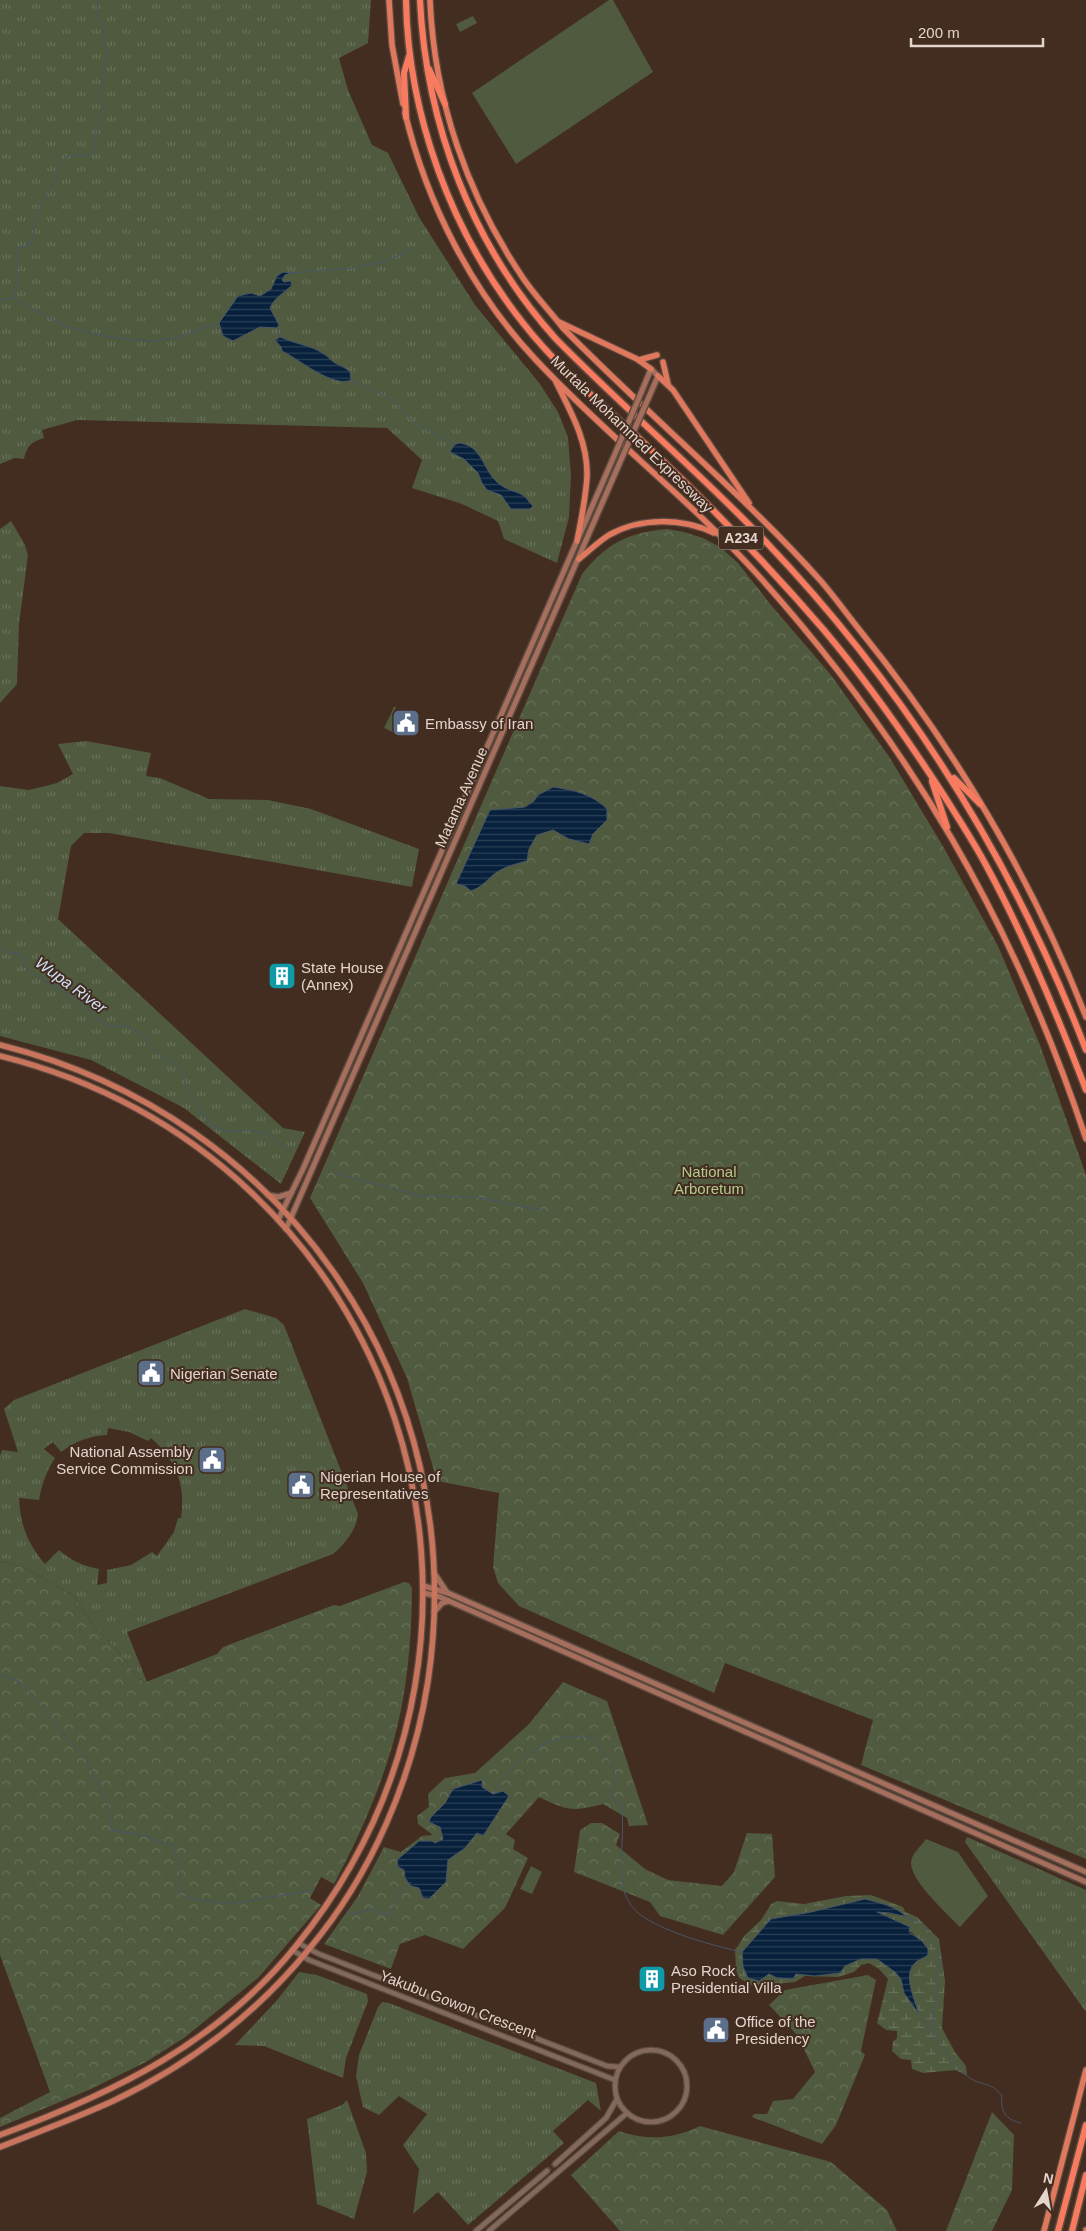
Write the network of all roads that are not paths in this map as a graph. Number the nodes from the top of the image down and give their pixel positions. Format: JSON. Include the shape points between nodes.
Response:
{"nodes":[{"id":1,"x":389,"y":0,"type":"edge"},
{"id":2,"x":406,"y":0,"type":"edge"},
{"id":3,"x":420,"y":0,"type":"edge"},
{"id":4,"x":430,"y":0,"type":"edge"},
{"id":5,"x":423,"y":43,"type":"junction"},
{"id":6,"x":409,"y":55,"type":"junction"},
{"id":7,"x":445,"y":104,"type":"junction"},
{"id":8,"x":406,"y":118,"type":"junction"},
{"id":9,"x":557,"y":320,"type":"junction"},
{"id":10,"x":657,"y":355,"type":"dead end"},
{"id":11,"x":639,"y":360,"type":"junction"},
{"id":12,"x":663,"y":362,"type":"dead end"},
{"id":13,"x":651,"y":369,"type":"junction"},
{"id":14,"x":658,"y":376,"type":"junction"},
{"id":15,"x":554,"y":378,"type":"junction"},
{"id":16,"x":669,"y":386,"type":"junction"},
{"id":17,"x":754,"y":512,"type":"junction"},
{"id":18,"x":718,"y":535,"type":"junction"},
{"id":19,"x":577,"y":541,"type":"junction"},
{"id":20,"x":579,"y":559,"type":"junction"},
{"id":21,"x":551,"y":599,"type":"junction"},
{"id":22,"x":559,"y":603,"type":"junction"},
{"id":23,"x":944,"y":768,"type":"junction"},
{"id":24,"x":929,"y":772,"type":"junction"},
{"id":25,"x":980,"y":804,"type":"junction"},
{"id":26,"x":947,"y":827,"type":"junction"},
{"id":27,"x":394,"y":960,"type":"junction"},
{"id":28,"x":402,"y":963,"type":"junction"},
{"id":29,"x":1086,"y":1018,"type":"edge"},
{"id":30,"x":0,"y":1045,"type":"edge"},
{"id":31,"x":1086,"y":1050,"type":"edge"},
{"id":32,"x":0,"y":1056,"type":"edge"},
{"id":33,"x":1086,"y":1090,"type":"edge"},
{"id":34,"x":1086,"y":1139,"type":"edge"},
{"id":35,"x":292,"y":1193,"type":"junction"},
{"id":36,"x":267,"y":1194,"type":"junction"},
{"id":37,"x":284,"y":1210,"type":"junction"},
{"id":38,"x":291,"y":1218,"type":"junction"},
{"id":39,"x":278,"y":1220,"type":"junction"},
{"id":40,"x":286,"y":1229,"type":"junction"},
{"id":41,"x":433,"y":1570,"type":"junction"},
{"id":42,"x":424,"y":1586,"type":"junction"},
{"id":43,"x":435,"y":1588,"type":"junction"},
{"id":44,"x":448,"y":1593,"type":"junction"},
{"id":45,"x":424,"y":1594,"type":"junction"},
{"id":46,"x":435,"y":1596,"type":"junction"},
{"id":47,"x":449,"y":1601,"type":"junction"},
{"id":48,"x":434,"y":1612,"type":"junction"},
{"id":49,"x":1086,"y":1872,"type":"edge"},
{"id":50,"x":1086,"y":1882,"type":"edge"},
{"id":51,"x":298,"y":1943,"type":"junction"},
{"id":52,"x":310,"y":1948,"type":"junction"},
{"id":53,"x":292,"y":1950,"type":"junction"},
{"id":54,"x":302,"y":1956,"type":"junction"},
{"id":55,"x":619,"y":2068,"type":"junction"},
{"id":56,"x":1086,"y":2070,"type":"edge"},
{"id":57,"x":615,"y":2080,"type":"junction"},
{"id":58,"x":617,"y":2099,"type":"junction"},
{"id":59,"x":627,"y":2113,"type":"junction"},
{"id":60,"x":1086,"y":2125,"type":"edge"},
{"id":61,"x":0,"y":2135,"type":"edge"},
{"id":62,"x":0,"y":2147,"type":"edge"},
{"id":63,"x":555,"y":2164,"type":"tunnel mouth"},
{"id":64,"x":547,"y":2171,"type":"tunnel mouth"},
{"id":65,"x":1086,"y":2175,"type":"edge"},
{"id":66,"x":476,"y":2231,"type":"edge"},
{"id":67,"x":490,"y":2231,"type":"edge"},
{"id":68,"x":1044,"y":2231,"type":"edge"},
{"id":69,"x":1058,"y":2231,"type":"edge"},
{"id":70,"x":1072,"y":2231,"type":"edge"}],
"edges":[{"from":1,"to":8,"type":"highway","name":"Murtala Mohammed Expressway","via":[[392,45]]},
{"from":2,"to":6,"type":"highway","name":"Murtala Mohammed Expressway","number":"A234"},
{"from":3,"to":5,"type":"highway","name":"Murtala Mohammed Expressway","number":"A234"},
{"from":4,"to":7,"type":"highway","name":"Murtala Mohammed Expressway","via":[[434,46]]},
{"from":5,"to":7,"type":"highway","via":[[430,72]]},
{"from":5,"to":23,"type":"highway","name":"Murtala Mohammed Expressway","number":"A234","via":[[430,90],[457,178],[482,231],[524,300],[588,371],[773,549],[858,648]]},
{"from":6,"to":8,"type":"highway","via":[[404,73]]},
{"from":6,"to":24,"type":"highway","name":"Murtala Mohammed Expressway","number":"A234","via":[[424,124],[444,185],[469,240],[504,298],[547,352],[755,552],[862,678]]},
{"from":7,"to":9,"type":"highway","name":"Murtala Mohammed Expressway","via":[[469,181],[487,217],[524,280]]},
{"from":8,"to":15,"type":"highway","name":"Murtala Mohammed Expressway","via":[[432,196],[469,270],[514,335]]},
{"from":9,"to":11,"type":"highway"},
{"from":9,"to":17,"type":"highway","name":"Murtala Mohammed Expressway"},
{"from":10,"to":11,"type":"highway"},
{"from":11,"to":13,"type":"highway"},
{"from":12,"to":16,"type":"highway"},
{"from":13,"to":14,"type":"main road"},
{"from":13,"to":19,"type":"main road","name":"Matama Avenue","bridge":true},
{"from":14,"to":16,"type":"highway"},
{"from":14,"to":20,"type":"main road","name":"Matama Avenue","bridge":true},
{"from":15,"to":18,"type":"highway","name":"Murtala Mohammed Expressway"},
{"from":15,"to":19,"type":"highway","via":[[576,420],[586,458],[586,483]]},
{"from":16,"to":17,"type":"highway"},
{"from":17,"to":25,"type":"highway","name":"Murtala Mohammed Expressway","via":[[821,582],[875,649],[932,727]]},
{"from":18,"to":20,"type":"highway","via":[[702,527],[682,523],[645,523],[625,527],[608,536]]},
{"from":18,"to":26,"type":"highway","name":"Murtala Mohammed Expressway","via":[[756,573],[845,678],[883,729]]},
{"from":19,"to":21,"type":"main road","name":"Matama Avenue"},
{"from":20,"to":22,"type":"main road","name":"Matama Avenue"},
{"from":21,"to":22,"type":"main road"},
{"from":21,"to":27,"type":"main road","name":"Matama Avenue"},
{"from":22,"to":28,"type":"main road","name":"Matama Avenue"},
{"from":23,"to":25,"type":"highway"},
{"from":23,"to":31,"type":"highway","name":"Murtala Mohammed Expressway","number":"A234","via":[[1005,871],[1040,941]]},
{"from":24,"to":26,"type":"highway"},
{"from":24,"to":33,"type":"highway","name":"Murtala Mohammed Expressway","number":"A234","via":[[987,866],[1041,975]]},
{"from":25,"to":29,"type":"highway","name":"Murtala Mohammed Expressway","via":[[1011,856]]},
{"from":26,"to":34,"type":"highway","name":"Murtala Mohammed Expressway","via":[[1015,957],[1049,1035]]},
{"from":27,"to":28,"type":"main road"},
{"from":27,"to":35,"type":"main road","name":"Matama Avenue"},
{"from":28,"to":38,"type":"main road","name":"Matama Avenue"},
{"from":30,"to":36,"type":"main road","via":[[90,1075],[165,1113],[214,1146]]},
{"from":32,"to":39,"type":"main road","via":[[85,1085],[160,1122],[225,1168]]},
{"from":35,"to":36,"type":"main road","via":[[278,1197]]},
{"from":35,"to":37,"type":"main road","name":"Matama Avenue"},
{"from":36,"to":37,"type":"main road"},
{"from":37,"to":38,"type":"main road"},
{"from":37,"to":39,"type":"main road","name":"Matama Avenue"},
{"from":38,"to":40,"type":"main road","name":"Matama Avenue"},
{"from":38,"to":41,"type":"main road","via":[[345,1287],[392,1378],[421,1470],[431,1526]]},
{"from":39,"to":40,"type":"main road"},
{"from":40,"to":42,"type":"main road","via":[[335,1292],[381,1380],[410,1474],[422,1543]]},
{"from":41,"to":43,"type":"main road"},
{"from":41,"to":44,"type":"main road"},
{"from":42,"to":43,"type":"main road"},
{"from":42,"to":45,"type":"main road"},
{"from":43,"to":44,"type":"main road"},
{"from":43,"to":46,"type":"main road"},
{"from":44,"to":49,"type":"main road"},
{"from":45,"to":46,"type":"main road"},
{"from":45,"to":51,"type":"main road","via":[[419,1667],[393,1773],[370,1831],[345,1877]]},
{"from":46,"to":47,"type":"main road"},
{"from":46,"to":48,"type":"main road"},
{"from":47,"to":48,"type":"main road","via":[[442,1603]]},
{"from":47,"to":50,"type":"main road"},
{"from":48,"to":52,"type":"main road","via":[[425,1698],[397,1799],[364,1867]]},
{"from":51,"to":52,"type":"street","name":"Yakubu Gowon Crescent"},
{"from":51,"to":53,"type":"main road"},
{"from":52,"to":54,"type":"main road"},
{"from":52,"to":55,"type":"street","name":"Yakubu Gowon Crescent","via":[[507,2028]]},
{"from":53,"to":54,"type":"street","name":"Yakubu Gowon Crescent"},
{"from":53,"to":61,"type":"main road","via":[[238,2006],[203,2035],[139,2076]]},
{"from":54,"to":57,"type":"street","name":"Yakubu Gowon Crescent"},
{"from":54,"to":62,"type":"main road","via":[[246,2014],[209,2045],[156,2078],[87,2112]]},
{"from":55,"to":57,"type":"street"},
{"from":55,"to":59,"type":"street","via":[[634,2054],[653,2050],[665,2052],[683,2069],[687,2080],[687,2092],[680,2107],[664,2119],[645,2122]]},
{"from":56,"to":68,"type":"highway"},
{"from":57,"to":58,"type":"street"},
{"from":58,"to":59,"type":"street"},
{"from":58,"to":63,"type":"street","via":[[606,2118]]},
{"from":59,"to":67,"type":"street"},
{"from":60,"to":69,"type":"highway"},
{"from":64,"to":66,"type":"street"},
{"from":65,"to":70,"type":"highway"}]}
